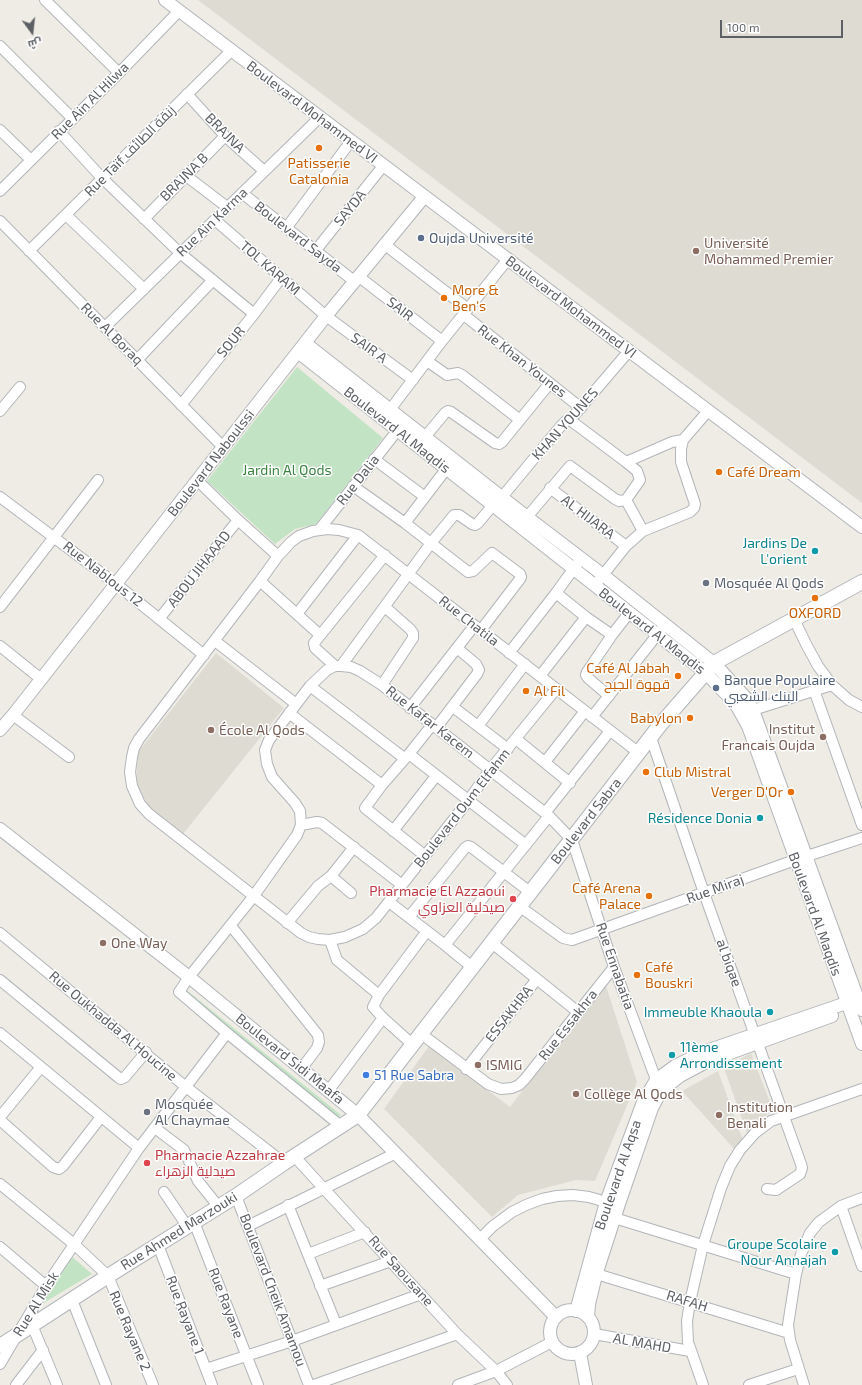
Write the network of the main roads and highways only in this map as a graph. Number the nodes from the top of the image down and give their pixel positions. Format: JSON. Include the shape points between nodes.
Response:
{"nodes":[{"id":1,"x":862,"y":582,"type":"edge"},
{"id":2,"x":358,"y":1115,"type":"joint"},
{"id":3,"x":0,"y":1346,"type":"edge"}],
"edges":[{"from":1,"to":2,"type":"main road","name":"Boulevard Sabra","via":[[710,668],[660,725]]},
{"from":2,"to":3,"type":"main road","name":"Rue Ahmed Marzouki"}]}
